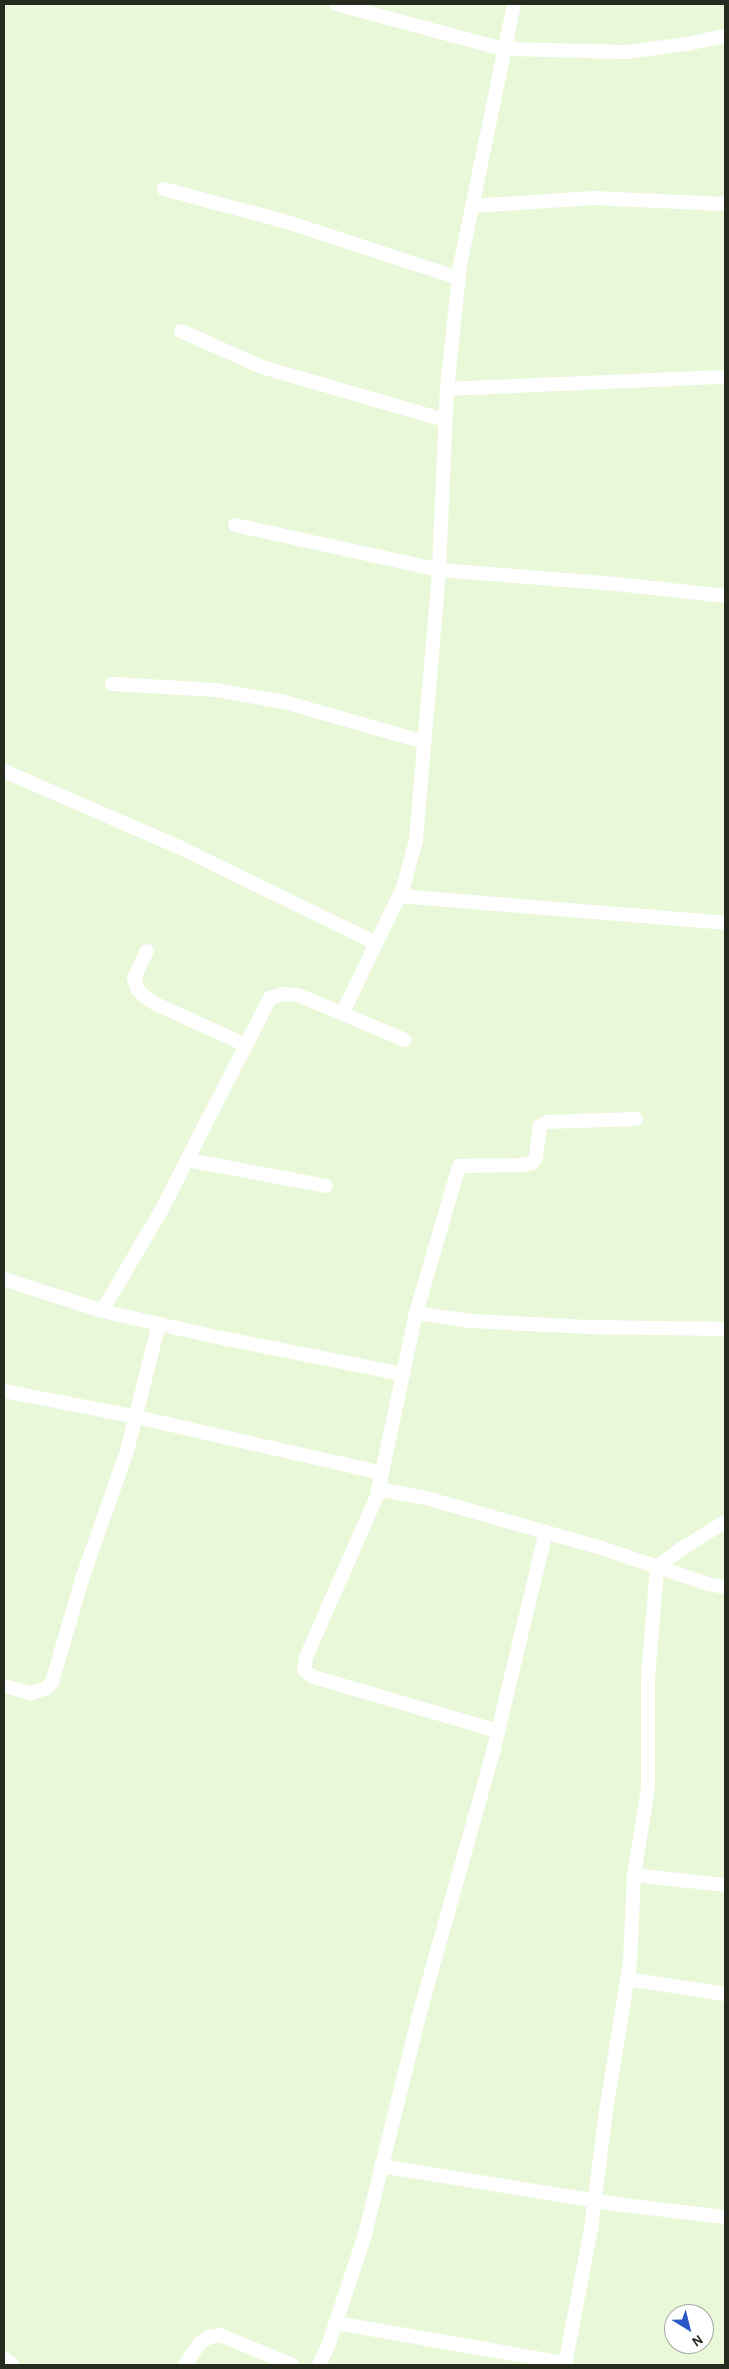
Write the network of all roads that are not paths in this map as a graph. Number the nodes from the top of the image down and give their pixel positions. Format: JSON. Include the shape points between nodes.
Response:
{"nodes":[{"id":1,"x":336,"y":4,"type":"edge"},
{"id":2,"x":514,"y":4,"type":"edge"},
{"id":3,"x":725,"y":36,"type":"edge"},
{"id":4,"x":503,"y":50,"type":"junction"},
{"id":5,"x":164,"y":189,"type":"dead end"},
{"id":6,"x":725,"y":204,"type":"edge"},
{"id":7,"x":473,"y":206,"type":"junction"},
{"id":8,"x":458,"y":278,"type":"junction"},
{"id":9,"x":181,"y":331,"type":"dead end"},
{"id":10,"x":725,"y":377,"type":"edge"},
{"id":11,"x":447,"y":389,"type":"junction"},
{"id":12,"x":446,"y":420,"type":"junction"},
{"id":13,"x":235,"y":525,"type":"dead end"},
{"id":14,"x":438,"y":570,"type":"junction"},
{"id":15,"x":725,"y":596,"type":"edge"},
{"id":16,"x":112,"y":684,"type":"dead end"},
{"id":17,"x":424,"y":742,"type":"junction"},
{"id":18,"x":4,"y":771,"type":"edge"},
{"id":19,"x":399,"y":896,"type":"junction"},
{"id":20,"x":725,"y":922,"type":"edge"},
{"id":21,"x":376,"y":943,"type":"junction"},
{"id":22,"x":147,"y":951,"type":"dead end"},
{"id":23,"x":342,"y":1014,"type":"junction"},
{"id":24,"x":405,"y":1040,"type":"dead end"},
{"id":25,"x":246,"y":1045,"type":"junction"},
{"id":26,"x":636,"y":1119,"type":"dead end"},
{"id":27,"x":188,"y":1160,"type":"junction"},
{"id":28,"x":326,"y":1186,"type":"dead end"},
{"id":29,"x":4,"y":1279,"type":"edge"},
{"id":30,"x":102,"y":1311,"type":"junction"},
{"id":31,"x":416,"y":1313,"type":"junction"},
{"id":32,"x":159,"y":1324,"type":"junction"},
{"id":33,"x":725,"y":1329,"type":"edge"},
{"id":34,"x":403,"y":1374,"type":"junction"},
{"id":35,"x":4,"y":1391,"type":"edge"},
{"id":36,"x":136,"y":1417,"type":"junction"},
{"id":37,"x":382,"y":1473,"type":"junction"},
{"id":38,"x":378,"y":1490,"type":"junction"},
{"id":39,"x":725,"y":1522,"type":"edge"},
{"id":40,"x":546,"y":1532,"type":"junction"},
{"id":41,"x":657,"y":1567,"type":"junction"},
{"id":42,"x":725,"y":1587,"type":"edge"},
{"id":43,"x":4,"y":1686,"type":"edge"},
{"id":44,"x":498,"y":1730,"type":"junction"},
{"id":45,"x":634,"y":1875,"type":"junction"},
{"id":46,"x":725,"y":1885,"type":"edge"},
{"id":47,"x":627,"y":1979,"type":"junction"},
{"id":48,"x":725,"y":1994,"type":"edge"},
{"id":49,"x":381,"y":2166,"type":"junction"},
{"id":50,"x":595,"y":2200,"type":"junction"},
{"id":51,"x":725,"y":2217,"type":"edge"},
{"id":52,"x":336,"y":2324,"type":"junction"},
{"id":53,"x":4,"y":2358,"type":"edge"},
{"id":54,"x":566,"y":2364,"type":"edge"},
{"id":55,"x":13,"y":2365,"type":"edge"},
{"id":56,"x":185,"y":2365,"type":"edge"},
{"id":57,"x":292,"y":2365,"type":"edge"},
{"id":58,"x":319,"y":2365,"type":"edge"}],
"edges":[{"from":1,"to":4,"type":"street"},
{"from":2,"to":4,"type":"street"},
{"from":3,"to":4,"type":"street","via":[[626,52]]},
{"from":4,"to":7,"type":"street"},
{"from":5,"to":8,"type":"street","via":[[287,222]]},
{"from":6,"to":7,"type":"street","via":[[593,198]]},
{"from":7,"to":8,"type":"street"},
{"from":8,"to":11,"type":"street"},
{"from":9,"to":12,"type":"street","via":[[262,367]]},
{"from":10,"to":11,"type":"street"},
{"from":11,"to":12,"type":"street"},
{"from":12,"to":14,"type":"street"},
{"from":13,"to":14,"type":"street"},
{"from":14,"to":15,"type":"street"},
{"from":14,"to":17,"type":"street"},
{"from":16,"to":17,"type":"street","via":[[216,690],[284,702]]},
{"from":17,"to":19,"type":"street","via":[[416,840]]},
{"from":18,"to":21,"type":"street","via":[[183,849]]},
{"from":19,"to":20,"type":"street"},
{"from":19,"to":21,"type":"street"},
{"from":21,"to":23,"type":"street"},
{"from":22,"to":25,"type":"street","via":[[134,978],[144,996]]},
{"from":23,"to":24,"type":"street"},
{"from":23,"to":25,"type":"street","via":[[298,994],[276,995],[266,1003]]},
{"from":25,"to":27,"type":"street"},
{"from":26,"to":31,"type":"street","via":[[547,1122],[540,1126],[536,1157],[532,1163],[459,1166]]},
{"from":27,"to":28,"type":"street"},
{"from":27,"to":30,"type":"street"},
{"from":29,"to":30,"type":"street"},
{"from":30,"to":32,"type":"street"},
{"from":31,"to":33,"type":"street","via":[[480,1322]]},
{"from":31,"to":34,"type":"street"},
{"from":32,"to":34,"type":"street"},
{"from":32,"to":36,"type":"street"},
{"from":34,"to":37,"type":"street"},
{"from":35,"to":36,"type":"street"},
{"from":36,"to":37,"type":"street"},
{"from":36,"to":43,"type":"street","via":[[52,1682],[45,1690],[31,1693]]},
{"from":37,"to":38,"type":"street"},
{"from":38,"to":40,"type":"street","via":[[426,1498]]},
{"from":38,"to":44,"type":"street","via":[[306,1658],[304,1670],[313,1677]]},
{"from":39,"to":41,"type":"street"},
{"from":40,"to":41,"type":"street"},
{"from":40,"to":44,"type":"street"},
{"from":41,"to":42,"type":"street"},
{"from":41,"to":45,"type":"street","via":[[648,1677],[648,1789]]},
{"from":44,"to":49,"type":"street"},
{"from":45,"to":46,"type":"street"},
{"from":45,"to":47,"type":"street"},
{"from":47,"to":48,"type":"street"},
{"from":47,"to":50,"type":"street"},
{"from":49,"to":50,"type":"street"},
{"from":49,"to":52,"type":"street","via":[[364,2238]]},
{"from":50,"to":51,"type":"street"},
{"from":50,"to":54,"type":"street"},
{"from":52,"to":54,"type":"street"},
{"from":52,"to":58,"type":"street"},
{"from":53,"to":55,"type":"street"},
{"from":56,"to":57,"type":"street","via":[[208,2336],[220,2335]]}]}
